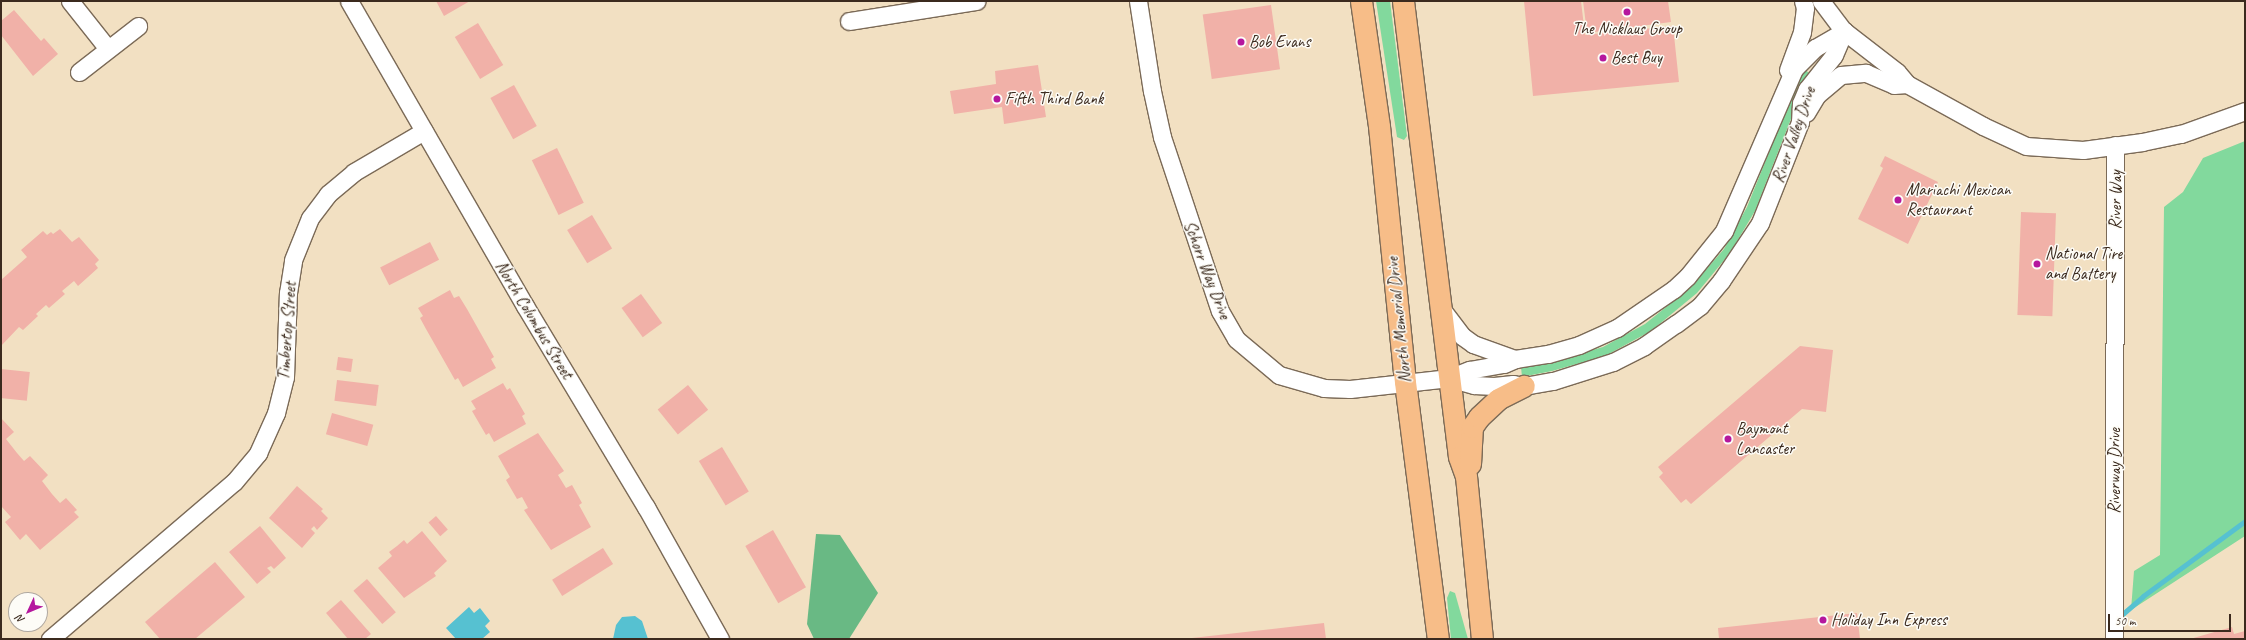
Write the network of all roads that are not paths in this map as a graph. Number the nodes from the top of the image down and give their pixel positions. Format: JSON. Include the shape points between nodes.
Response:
{"nodes":[{"id":1,"x":70,"y":1,"type":"edge"},
{"id":2,"x":349,"y":1,"type":"edge"},
{"id":3,"x":976,"y":1,"type":"edge"},
{"id":4,"x":1138,"y":1,"type":"edge"},
{"id":5,"x":1360,"y":1,"type":"edge"},
{"id":6,"x":1403,"y":1,"type":"edge"},
{"id":7,"x":1803,"y":1,"type":"edge"},
{"id":8,"x":1821,"y":1,"type":"edge"},
{"id":9,"x":849,"y":21,"type":"dead end"},
{"id":10,"x":138,"y":26,"type":"dead end"},
{"id":11,"x":1844,"y":31,"type":"junction"},
{"id":12,"x":108,"y":50,"type":"junction"},
{"id":13,"x":79,"y":72,"type":"dead end"},
{"id":14,"x":1785,"y":83,"type":"junction"},
{"id":15,"x":1907,"y":84,"type":"junction"},
{"id":16,"x":2245,"y":111,"type":"edge"},
{"id":17,"x":1800,"y":122,"type":"junction"},
{"id":18,"x":424,"y":131,"type":"junction"},
{"id":19,"x":2115,"y":146,"type":"junction"},
{"id":20,"x":2115,"y":302,"type":"joint"},
{"id":21,"x":1441,"y":308,"type":"junction"},
{"id":22,"x":1515,"y":359,"type":"junction"},
{"id":23,"x":1449,"y":378,"type":"junction"},
{"id":24,"x":1405,"y":382,"type":"junction"},
{"id":25,"x":1524,"y":386,"type":"junction"},
{"id":26,"x":1466,"y":476,"type":"junction"},
{"id":27,"x":50,"y":639,"type":"edge"},
{"id":28,"x":720,"y":639,"type":"edge"},
{"id":29,"x":1438,"y":639,"type":"edge"},
{"id":30,"x":1482,"y":639,"type":"edge"},
{"id":31,"x":2114,"y":639,"type":"edge"}],
"edges":[{"from":1,"to":12,"type":"street"},
{"from":2,"to":18,"type":"street","name":"North Columbus Street"},
{"from":3,"to":9,"type":"street"},
{"from":4,"to":24,"type":"street","name":"Schorr Way Drive","via":[[1162,137],[1207,277],[1220,311],[1236,339],[1279,375],[1301,383],[1350,389]]},
{"from":5,"to":24,"type":"main road","name":"North Memorial Drive","via":[[1380,126]]},
{"from":6,"to":21,"type":"main road"},
{"from":7,"to":14,"type":"street","via":[[1805,8],[1802,32]]},
{"from":8,"to":11,"type":"street"},
{"from":10,"to":12,"type":"street"},
{"from":11,"to":14,"type":"street","name":"River Valley Drive","via":[[1803,57]]},
{"from":11,"to":15,"type":"street","via":[[1897,72]]},
{"from":11,"to":17,"type":"street","name":"River Valley Drive","via":[[1834,55],[1807,89],[1801,103]]},
{"from":12,"to":13,"type":"street"},
{"from":14,"to":22,"type":"street","name":"River Valley Drive","via":[[1724,231],[1687,277],[1656,304],[1610,331],[1548,354]]},
{"from":15,"to":17,"type":"street","via":[[1894,85],[1866,73],[1853,72],[1841,75],[1817,95]]},
{"from":15,"to":19,"type":"street","via":[[1983,126],[2026,146],[2083,150]]},
{"from":16,"to":19,"type":"street","via":[[2181,134]]},
{"from":17,"to":25,"type":"street","name":"River Valley Drive","via":[[1760,223],[1721,281],[1700,306],[1644,346],[1613,362],[1584,373]]},
{"from":18,"to":27,"type":"street","name":"Timbertop Street","via":[[354,172],[328,194],[310,218],[293,260],[288,293],[285,377],[276,413],[258,453],[234,482]]},
{"from":18,"to":28,"type":"street","name":"North Columbus Street","via":[[525,306],[646,507]]},
{"from":19,"to":20,"type":"street","name":"River Way"},
{"from":20,"to":31,"type":"street","name":"Riverway Drive"},
{"from":21,"to":22,"type":"street","name":"River Valley Drive","via":[[1462,336],[1473,344]]},
{"from":21,"to":23,"type":"main road"},
{"from":22,"to":23,"type":"street","name":"River Valley Drive","via":[[1504,364],[1469,370]]},
{"from":23,"to":24,"type":"street","name":"Schorr Way Drive"},
{"from":23,"to":25,"type":"street","name":"River Valley Drive","via":[[1474,385]]},
{"from":23,"to":26,"type":"main road","via":[[1459,457]]},
{"from":24,"to":29,"type":"main road","name":"North Memorial Drive"},
{"from":25,"to":26,"type":"main road","via":[[1498,399],[1472,427],[1472,458]]},
{"from":26,"to":30,"type":"main road"}]}
